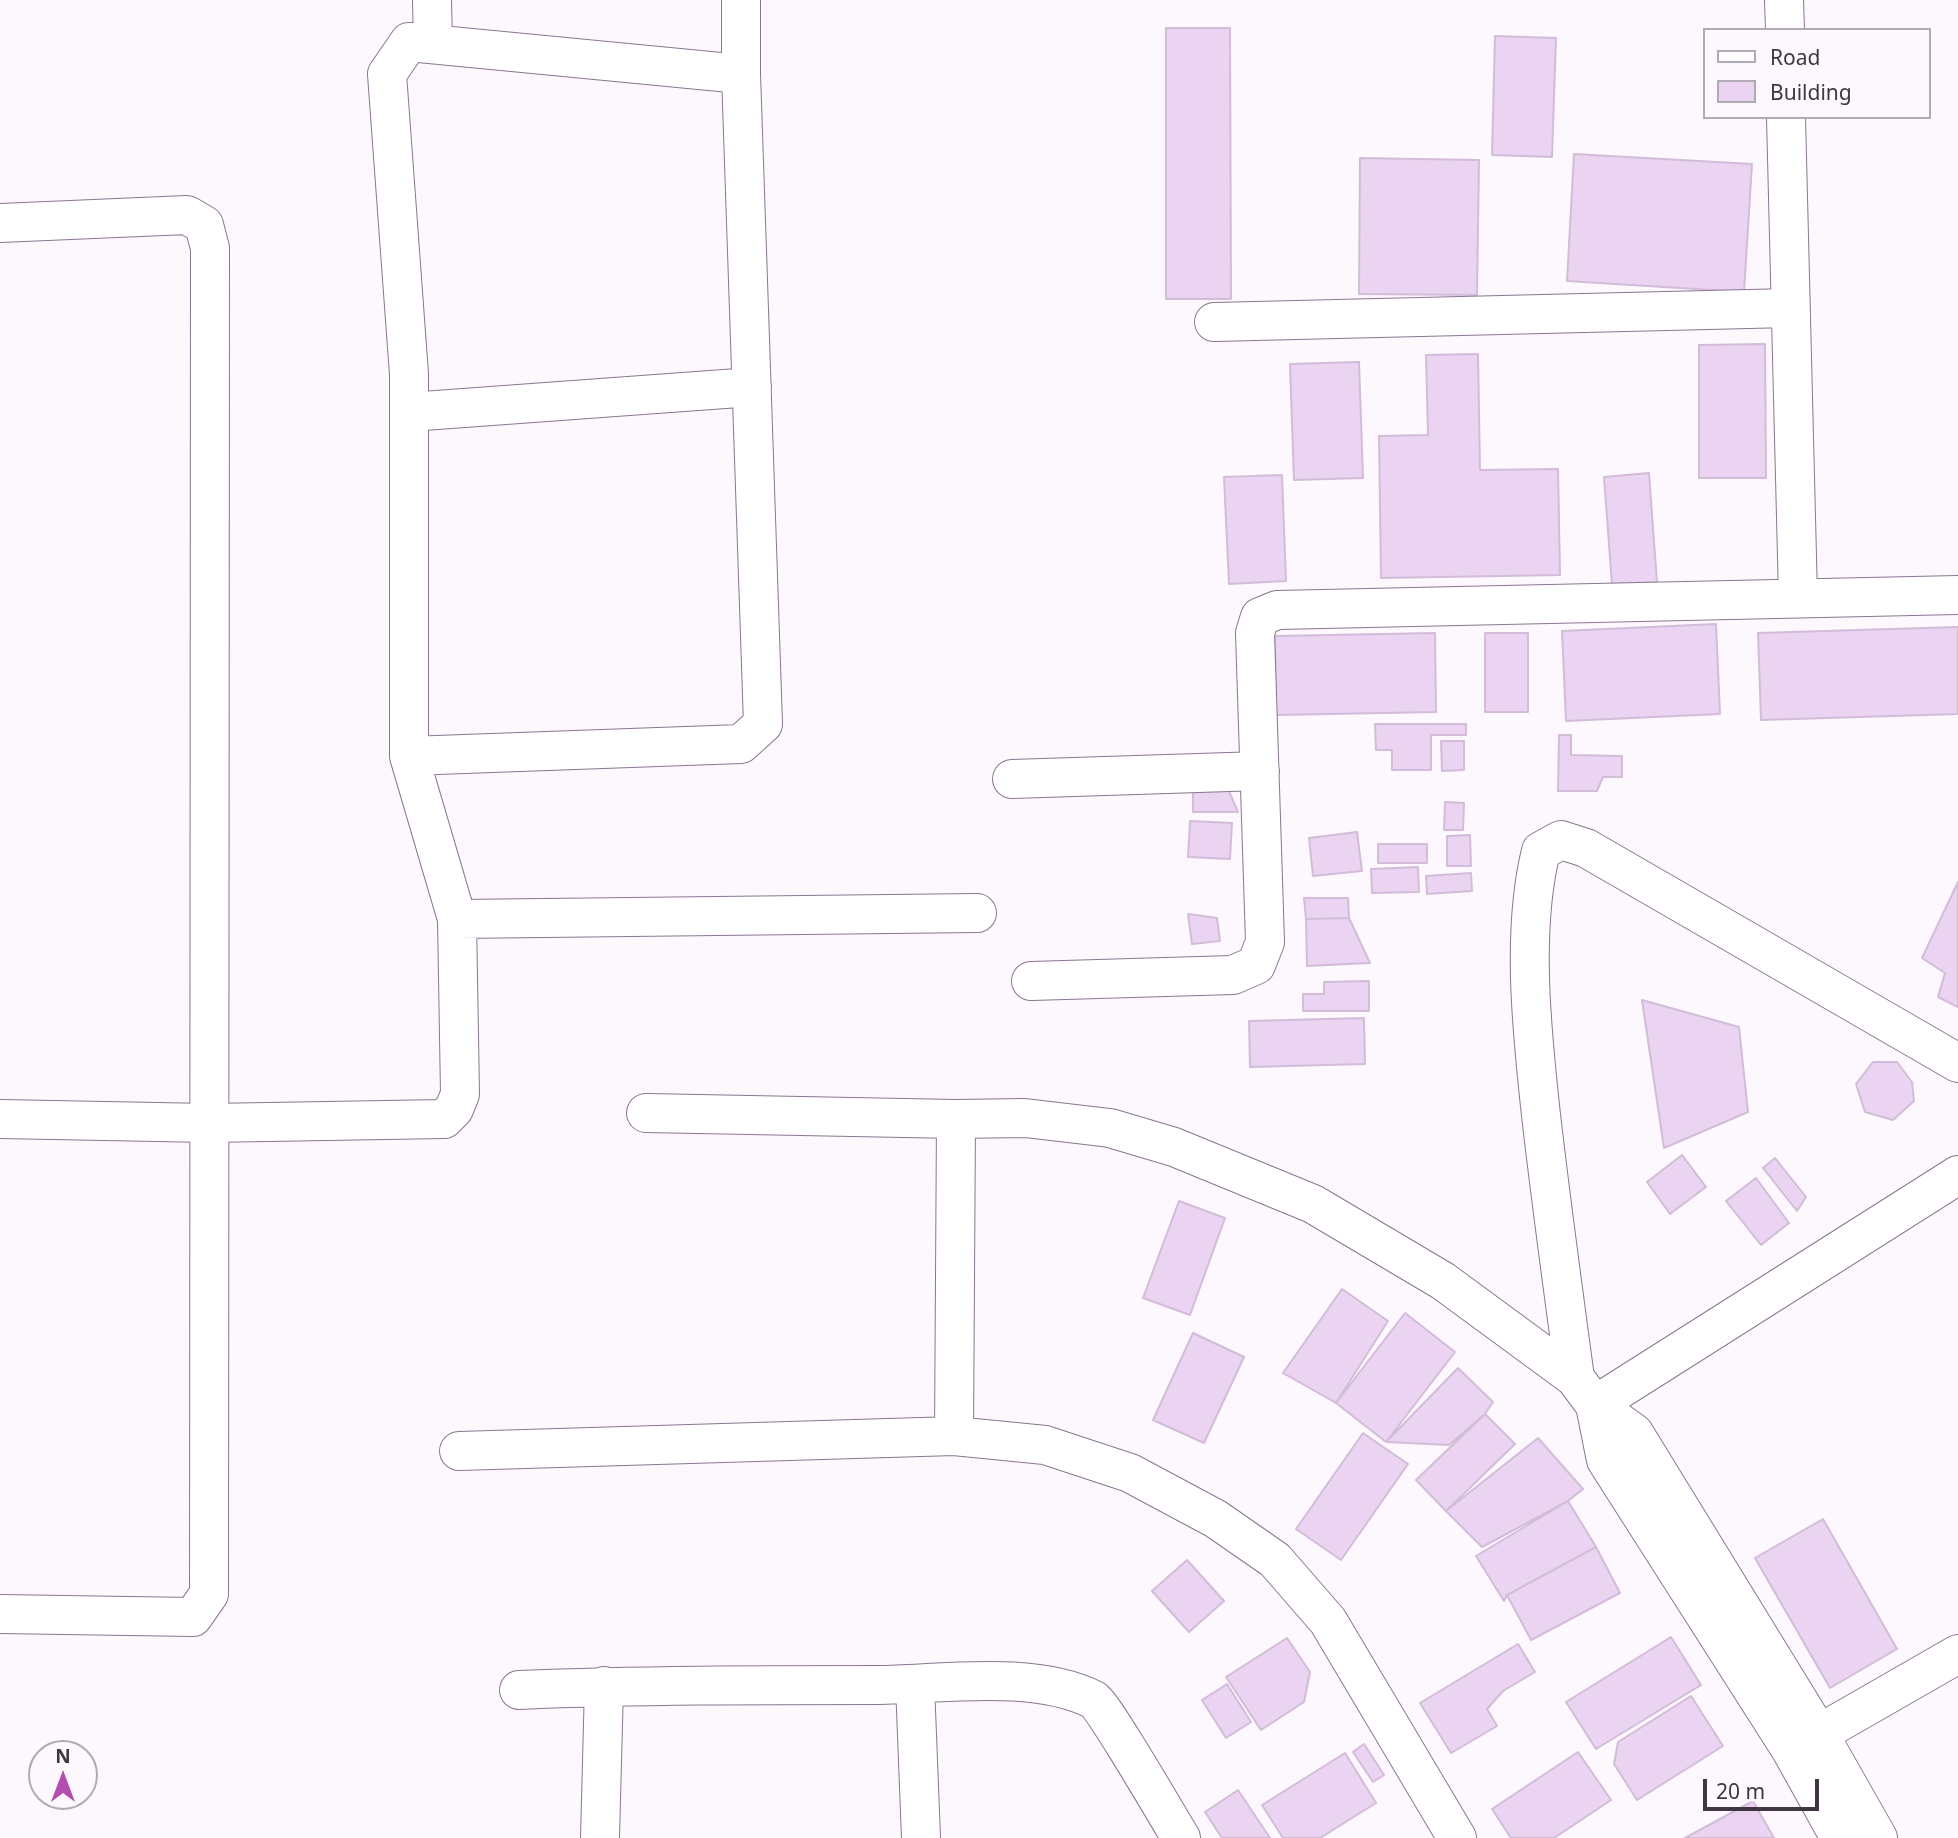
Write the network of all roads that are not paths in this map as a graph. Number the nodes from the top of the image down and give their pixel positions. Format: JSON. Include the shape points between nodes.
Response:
{"nodes":[{"id":1,"x":432,"y":0,"type":"edge"},
{"id":2,"x":741,"y":0,"type":"edge"},
{"id":3,"x":1784,"y":0,"type":"edge"},
{"id":4,"x":1785,"y":28,"type":"edge"},
{"id":5,"x":433,"y":44,"type":"junction"},
{"id":6,"x":741,"y":74,"type":"junction"},
{"id":7,"x":1786,"y":119,"type":"edge"},
{"id":8,"x":0,"y":223,"type":"edge"},
{"id":9,"x":1790,"y":308,"type":"junction"},
{"id":10,"x":1214,"y":322,"type":"dead end"},
{"id":11,"x":752,"y":387,"type":"junction"},
{"id":12,"x":409,"y":412,"type":"junction"},
{"id":13,"x":1958,"y":595,"type":"edge"},
{"id":14,"x":1798,"y":597,"type":"junction"},
{"id":15,"x":409,"y":756,"type":"junction"},
{"id":16,"x":1260,"y":771,"type":"junction"},
{"id":17,"x":1012,"y":779,"type":"dead end"},
{"id":18,"x":977,"y":913,"type":"dead end"},
{"id":19,"x":457,"y":919,"type":"junction"},
{"id":20,"x":1031,"y":981,"type":"dead end"},
{"id":21,"x":1958,"y":1063,"type":"edge"},
{"id":22,"x":646,"y":1113,"type":"dead end"},
{"id":23,"x":0,"y":1119,"type":"edge"},
{"id":24,"x":956,"y":1119,"type":"junction"},
{"id":25,"x":209,"y":1124,"type":"junction"},
{"id":26,"x":1958,"y":1175,"type":"edge"},
{"id":27,"x":1585,"y":1391,"type":"junction"},
{"id":28,"x":954,"y":1436,"type":"junction"},
{"id":29,"x":459,"y":1451,"type":"dead end"},
{"id":30,"x":0,"y":1614,"type":"edge"},
{"id":31,"x":1958,"y":1654,"type":"edge"},
{"id":32,"x":915,"y":1684,"type":"junction"},
{"id":33,"x":604,"y":1686,"type":"junction"},
{"id":34,"x":519,"y":1690,"type":"dead end"},
{"id":35,"x":1805,"y":1742,"type":"junction"},
{"id":36,"x":600,"y":1838,"type":"edge"},
{"id":37,"x":921,"y":1838,"type":"edge"},
{"id":38,"x":1181,"y":1838,"type":"edge"},
{"id":39,"x":1457,"y":1838,"type":"edge"},
{"id":40,"x":1840,"y":1838,"type":"edge"},
{"id":41,"x":1878,"y":1838,"type":"edge"}],
"edges":[{"from":1,"to":5,"type":"street"},
{"from":2,"to":6,"type":"street"},
{"from":3,"to":4,"type":"street"},
{"from":5,"to":6,"type":"street"},
{"from":5,"to":12,"type":"street","via":[[409,43],[387,74]]},
{"from":6,"to":11,"type":"street"},
{"from":7,"to":9,"type":"street"},
{"from":8,"to":25,"type":"street","via":[[187,215],[204,225],[210,248]]},
{"from":9,"to":10,"type":"street"},
{"from":9,"to":14,"type":"street"},
{"from":11,"to":12,"type":"street"},
{"from":11,"to":15,"type":"street","via":[[763,724],[741,744]]},
{"from":12,"to":15,"type":"street"},
{"from":13,"to":14,"type":"street"},
{"from":14,"to":16,"type":"street","via":[[1277,610],[1260,617],[1255,633]]},
{"from":15,"to":19,"type":"street"},
{"from":16,"to":17,"type":"street"},
{"from":16,"to":20,"type":"street","via":[[1265,942],[1256,965],[1233,975]]},
{"from":18,"to":19,"type":"street"},
{"from":19,"to":25,"type":"street","via":[[460,1094],[444,1119]]},
{"from":21,"to":27,"type":"street","via":[[1586,848],[1561,841],[1541,851],[1534,879],[1531,1027],[1550,1197]]},
{"from":22,"to":24,"type":"street"},
{"from":23,"to":25,"type":"street"},
{"from":24,"to":27,"type":"street","via":[[1025,1118],[1110,1128],[1174,1147],[1313,1204],[1443,1281]]},
{"from":24,"to":28,"type":"street"},
{"from":25,"to":30,"type":"street","via":[[209,1594],[193,1617]]},
{"from":26,"to":27,"type":"street"},
{"from":27,"to":35,"type":"street","via":[[1606,1460]]},
{"from":28,"to":29,"type":"street"},
{"from":28,"to":39,"type":"street","via":[[1045,1445],[1130,1473],[1216,1519],[1275,1560],[1328,1621]]},
{"from":31,"to":35,"type":"street"},
{"from":32,"to":33,"type":"street"},
{"from":32,"to":37,"type":"street"},
{"from":32,"to":38,"type":"street","via":[[1013,1681],[1096,1701]]},
{"from":33,"to":34,"type":"street"},
{"from":33,"to":36,"type":"street"},
{"from":35,"to":40,"type":"street"},
{"from":35,"to":41,"type":"street"}]}
